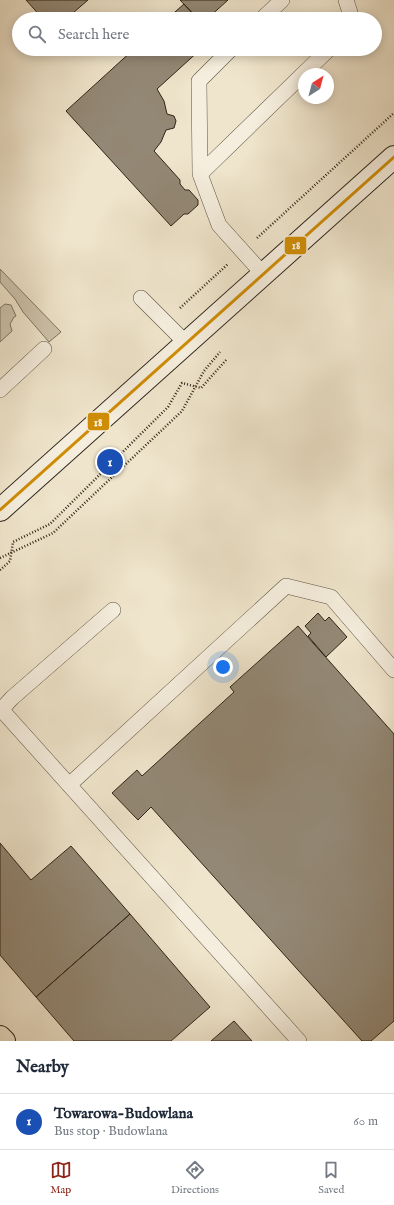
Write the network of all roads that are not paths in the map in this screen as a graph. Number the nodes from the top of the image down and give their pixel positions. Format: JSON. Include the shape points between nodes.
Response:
{"nodes":[{"id":1,"x":282,"y":0,"type":"edge"},
{"id":2,"x":346,"y":0,"type":"edge"},
{"id":3,"x":269,"y":12,"type":"edge"},
{"id":4,"x":350,"y":12,"type":"edge"},
{"id":5,"x":224,"y":56,"type":"edge"},
{"id":6,"x":322,"y":56,"type":"edge"},
{"id":7,"x":394,"y":157,"type":"edge"},
{"id":8,"x":200,"y":174,"type":"junction"},
{"id":9,"x":263,"y":274,"type":"junction"},
{"id":10,"x":141,"y":298,"type":"dead end"},
{"id":11,"x":186,"y":343,"type":"junction"},
{"id":12,"x":44,"y":349,"type":"dead end"},
{"id":13,"x":0,"y":390,"type":"edge"},
{"id":14,"x":0,"y":510,"type":"edge"},
{"id":15,"x":113,"y":610,"type":"dead end"},
{"id":16,"x":394,"y":670,"type":"edge"},
{"id":17,"x":1,"y":709,"type":"edge"},
{"id":18,"x":69,"y":785,"type":"junction"},
{"id":19,"x":0,"y":1036,"type":"edge"},
{"id":20,"x":4,"y":1041,"type":"edge"},
{"id":21,"x":300,"y":1041,"type":"edge"}],
"edges":[{"from":1,"to":3,"type":"lane"},
{"from":2,"to":4,"type":"lane"},
{"from":5,"to":8,"type":"lane","via":[[199,81]]},
{"from":6,"to":8,"type":"lane"},
{"from":7,"to":9,"type":"street"},
{"from":8,"to":9,"type":"lane","via":[[219,225]]},
{"from":9,"to":11,"type":"street"},
{"from":10,"to":11,"type":"lane"},
{"from":11,"to":14,"type":"street"},
{"from":12,"to":13,"type":"lane"},
{"from":15,"to":17,"type":"lane"},
{"from":16,"to":18,"type":"lane","via":[[331,597],[286,586]]},
{"from":17,"to":18,"type":"lane"},
{"from":18,"to":21,"type":"lane"},
{"from":19,"to":20,"type":"main road"}]}
